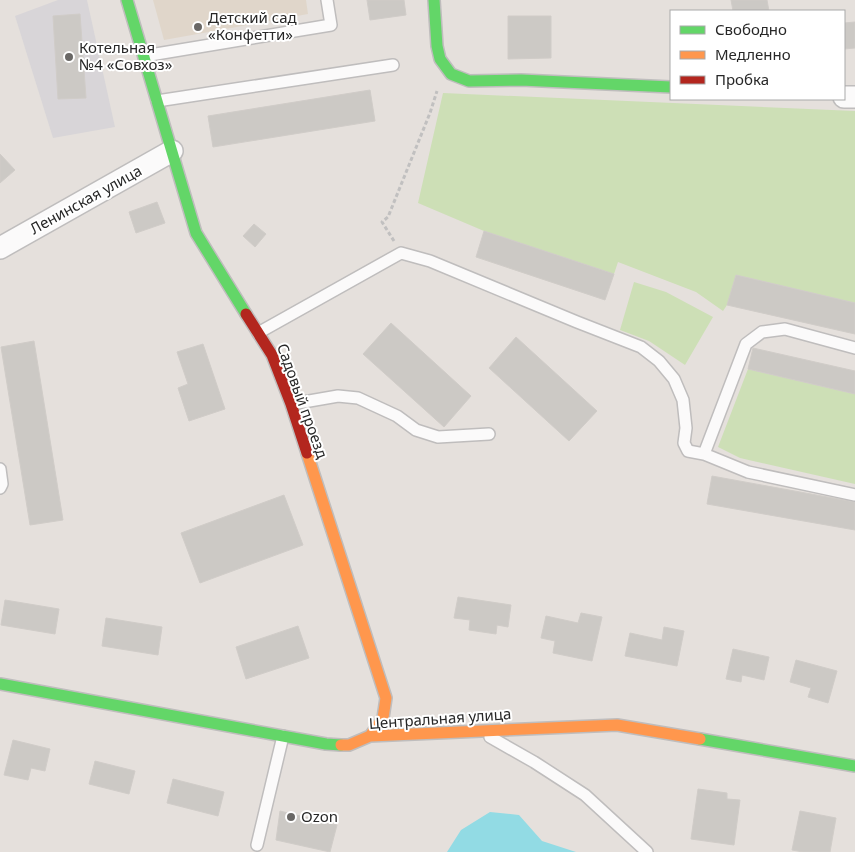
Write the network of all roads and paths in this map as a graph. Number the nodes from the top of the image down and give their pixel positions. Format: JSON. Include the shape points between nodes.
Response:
{"nodes":[{"id":1,"x":127,"y":0,"type":"edge"},
{"id":2,"x":327,"y":0,"type":"edge"},
{"id":3,"x":434,"y":0,"type":"edge"},
{"id":4,"x":144,"y":56,"type":"junction"},
{"id":5,"x":393,"y":65,"type":"dead end"},
{"id":6,"x":445,"y":66,"type":"junction"},
{"id":7,"x":670,"y":87,"type":"edge"},
{"id":8,"x":157,"y":101,"type":"junction"},
{"id":9,"x":172,"y":151,"type":"junction"},
{"id":10,"x":0,"y":248,"type":"edge"},
{"id":11,"x":401,"y":252,"type":"junction"},
{"id":12,"x":258,"y":333,"type":"junction"},
{"id":13,"x":855,"y":348,"type":"edge"},
{"id":14,"x":290,"y":404,"type":"junction"},
{"id":15,"x":490,"y":434,"type":"dead end"},
{"id":16,"x":704,"y":454,"type":"junction"},
{"id":17,"x":0,"y":469,"type":"edge"},
{"id":18,"x":0,"y":488,"type":"edge"},
{"id":19,"x":855,"y":495,"type":"edge"},
{"id":20,"x":0,"y":684,"type":"edge"},
{"id":21,"x":479,"y":731,"type":"junction"},
{"id":22,"x":283,"y":736,"type":"junction"},
{"id":23,"x":370,"y":736,"type":"junction"},
{"id":24,"x":855,"y":766,"type":"edge"},
{"id":25,"x":257,"y":845,"type":"dead end"},
{"id":26,"x":647,"y":852,"type":"edge"}],
"edges":[{"from":1,"to":4,"type":"street","name":"Садовый проезд"},
{"from":2,"to":4,"type":"lane","via":[[331,25]]},
{"from":3,"to":6,"type":"street","via":[[437,46]]},
{"from":4,"to":8,"type":"street","name":"Садовый проезд"},
{"from":5,"to":8,"type":"lane"},
{"from":6,"to":7,"type":"street","via":[[450,74],[469,81],[521,80]]},
{"from":6,"to":11,"type":"path","via":[[404,180],[388,217],[382,222]]},
{"from":8,"to":9,"type":"street","name":"Садовый проезд"},
{"from":9,"to":10,"type":"street","name":"Ленинская улица"},
{"from":9,"to":12,"type":"street","name":"Садовый проезд","via":[[196,233]]},
{"from":11,"to":12,"type":"lane"},
{"from":11,"to":16,"type":"lane","via":[[641,347],[660,361],[684,400],[684,443],[688,451]]},
{"from":12,"to":14,"type":"street","name":"Садовый проезд","via":[[272,355]]},
{"from":13,"to":16,"type":"lane","via":[[785,329],[762,332],[746,344]]},
{"from":14,"to":15,"type":"lane","via":[[338,396],[358,398],[397,416],[416,430],[438,437]]},
{"from":14,"to":23,"type":"street","name":"Садовый проезд","via":[[386,698],[383,718]]},
{"from":16,"to":19,"type":"lane","via":[[748,472]]},
{"from":17,"to":18,"type":"lane"},
{"from":20,"to":22,"type":"street","name":"Центральная улица"},
{"from":21,"to":23,"type":"street","name":"Центральная улица"},
{"from":21,"to":24,"type":"street","name":"Центральная улица","via":[[617,725]]},
{"from":21,"to":26,"type":"lane","via":[[585,795]]},
{"from":22,"to":23,"type":"street","name":"Центральная улица","via":[[349,745]]},
{"from":22,"to":25,"type":"lane"}]}
